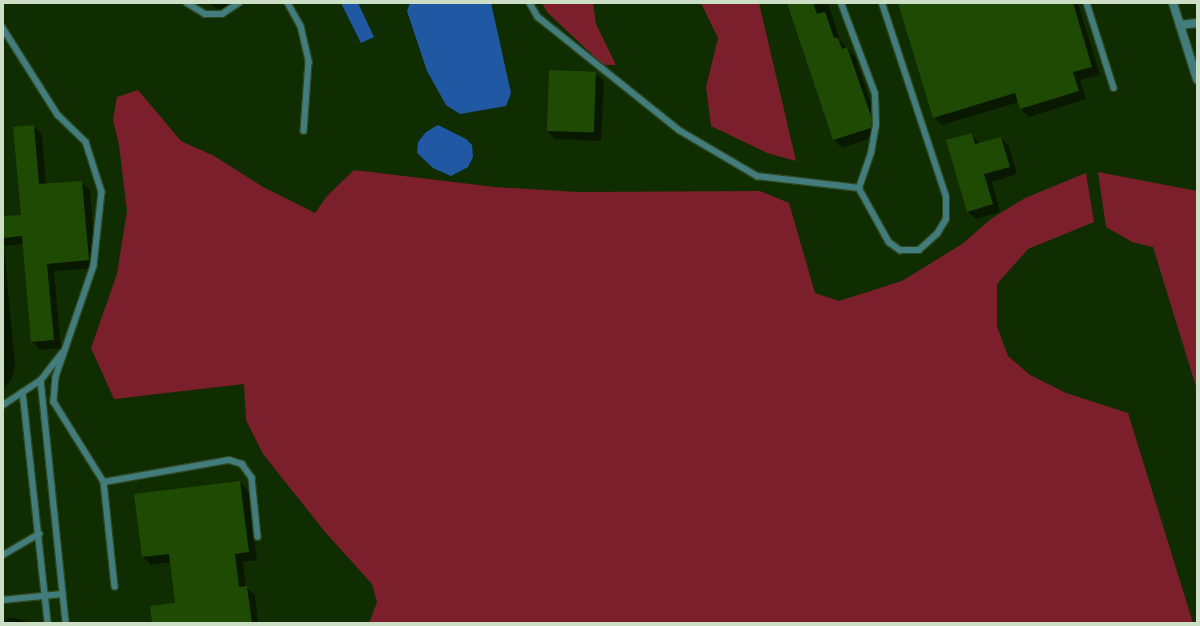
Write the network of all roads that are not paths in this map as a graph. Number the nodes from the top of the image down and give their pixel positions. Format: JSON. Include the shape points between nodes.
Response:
{"nodes":[{"id":1,"x":187,"y":3,"type":"edge"},
{"id":2,"x":239,"y":3,"type":"edge"},
{"id":3,"x":288,"y":3,"type":"edge"},
{"id":4,"x":530,"y":3,"type":"edge"},
{"id":5,"x":841,"y":3,"type":"edge"},
{"id":6,"x":882,"y":3,"type":"edge"},
{"id":7,"x":1088,"y":3,"type":"edge"},
{"id":8,"x":1173,"y":3,"type":"edge"},
{"id":9,"x":1197,"y":23,"type":"edge"},
{"id":10,"x":1180,"y":25,"type":"junction"},
{"id":11,"x":3,"y":28,"type":"edge"},
{"id":12,"x":1197,"y":79,"type":"edge"},
{"id":13,"x":1114,"y":88,"type":"dead end"},
{"id":14,"x":304,"y":131,"type":"dead end"},
{"id":15,"x":859,"y":188,"type":"junction"},
{"id":16,"x":66,"y":348,"type":"junction"},
{"id":17,"x":41,"y":380,"type":"junction"},
{"id":18,"x":24,"y":392,"type":"junction"},
{"id":19,"x":3,"y":405,"type":"edge"},
{"id":20,"x":104,"y":482,"type":"junction"},
{"id":21,"x":39,"y":534,"type":"junction"},
{"id":22,"x":258,"y":537,"type":"dead end"},
{"id":23,"x":3,"y":555,"type":"edge"},
{"id":24,"x":115,"y":586,"type":"dead end"},
{"id":25,"x":62,"y":594,"type":"junction"},
{"id":26,"x":45,"y":596,"type":"junction"},
{"id":27,"x":3,"y":600,"type":"edge"},
{"id":28,"x":48,"y":623,"type":"edge"},
{"id":29,"x":66,"y":623,"type":"edge"}],
"edges":[{"from":1,"to":2,"type":"lane","via":[[205,14],[222,14]]},
{"from":3,"to":14,"type":"lane","via":[[300,26],[309,62]]},
{"from":4,"to":15,"type":"lane","via":[[538,16],[679,130],[757,176]]},
{"from":5,"to":15,"type":"lane","via":[[875,94],[876,125],[873,146]]},
{"from":6,"to":15,"type":"lane","via":[[946,197],[946,219],[937,234],[919,250],[900,250],[889,242]]},
{"from":7,"to":13,"type":"lane"},
{"from":8,"to":10,"type":"street"},
{"from":9,"to":10,"type":"street"},
{"from":10,"to":12,"type":"street"},
{"from":11,"to":16,"type":"lane","via":[[58,116],[86,142],[102,192],[94,266]]},
{"from":16,"to":17,"type":"lane"},
{"from":16,"to":20,"type":"lane","via":[[56,377],[54,402]]},
{"from":17,"to":18,"type":"lane"},
{"from":17,"to":25,"type":"lane"},
{"from":18,"to":19,"type":"lane"},
{"from":18,"to":21,"type":"lane"},
{"from":20,"to":22,"type":"lane","via":[[229,460],[242,464],[252,478]]},
{"from":20,"to":24,"type":"lane"},
{"from":21,"to":23,"type":"lane"},
{"from":21,"to":26,"type":"lane"},
{"from":25,"to":26,"type":"lane"},
{"from":25,"to":29,"type":"lane"},
{"from":26,"to":27,"type":"lane"},
{"from":26,"to":28,"type":"lane"}]}
